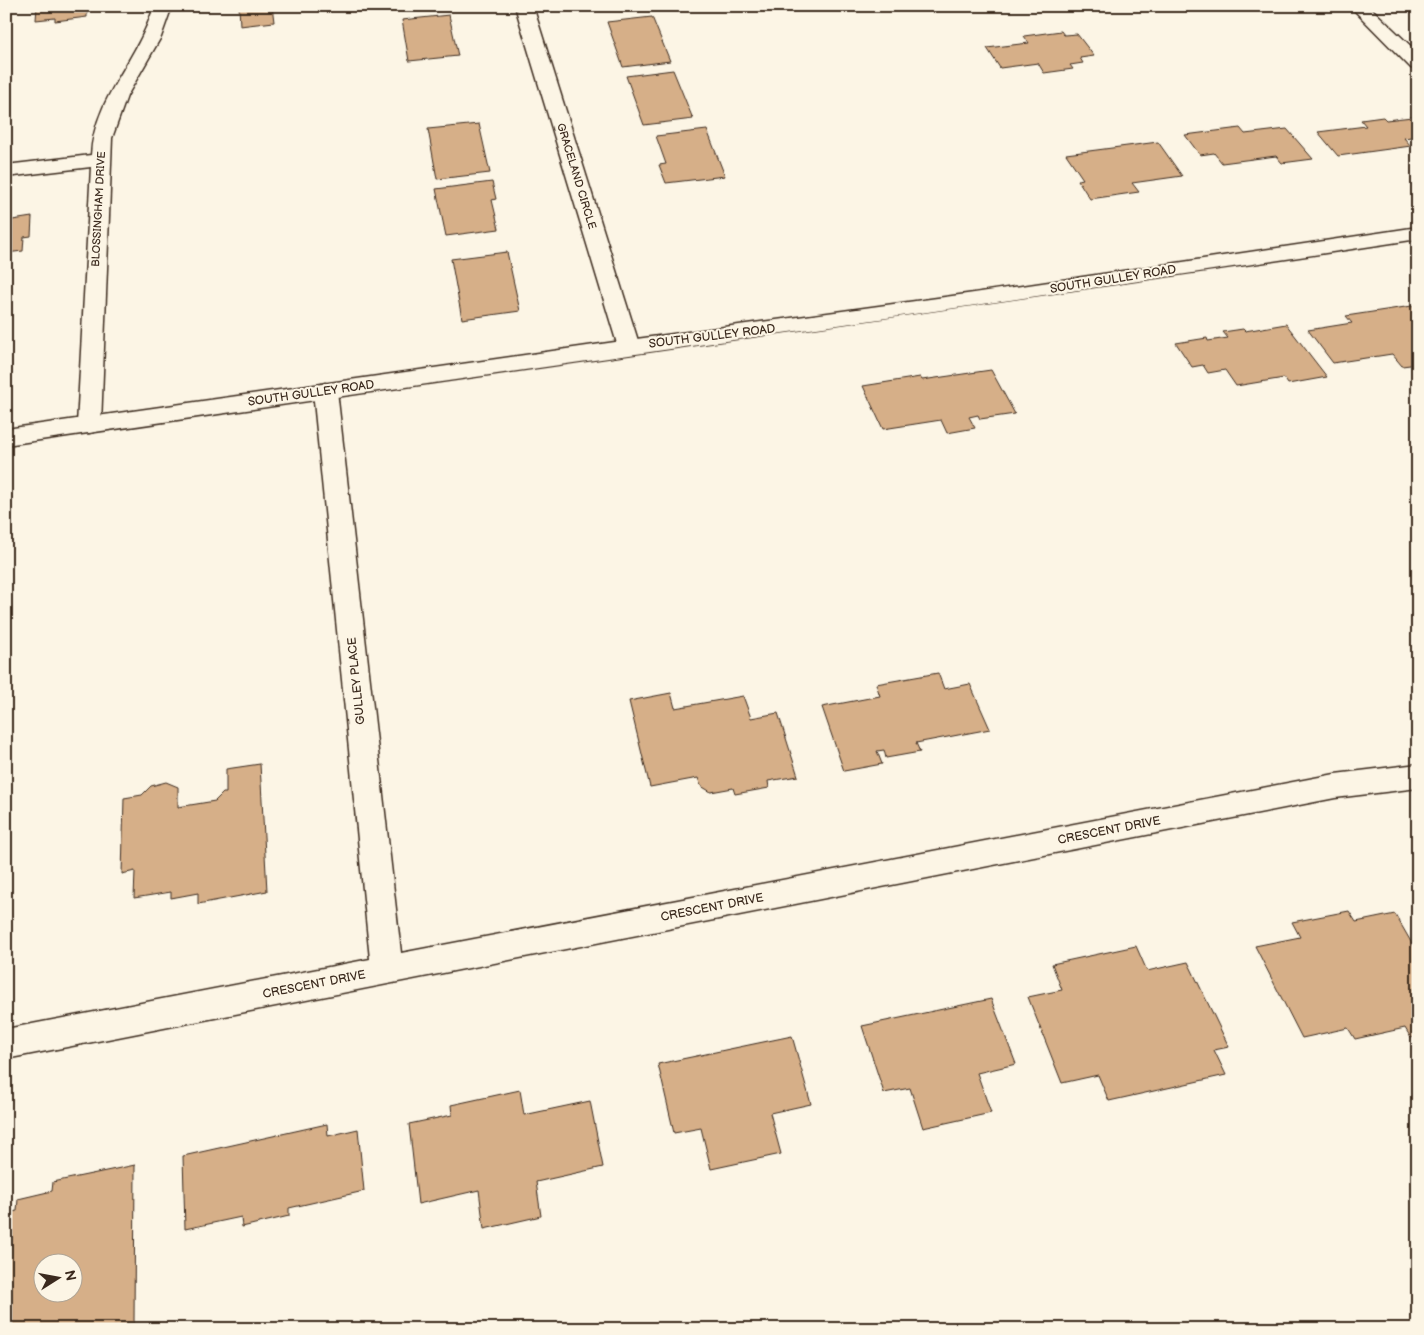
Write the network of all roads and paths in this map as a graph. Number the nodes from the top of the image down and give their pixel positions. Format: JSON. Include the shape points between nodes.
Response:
{"nodes":[{"id":1,"x":163,"y":6,"type":"edge"},
{"id":2,"x":524,"y":6,"type":"edge"},
{"id":3,"x":1359,"y":6,"type":"edge"},
{"id":4,"x":1418,"y":64,"type":"edge"},
{"id":5,"x":100,"y":160,"type":"junction"},
{"id":6,"x":6,"y":171,"type":"edge"},
{"id":7,"x":1418,"y":233,"type":"edge"},
{"id":8,"x":630,"y":347,"type":"junction"},
{"id":9,"x":325,"y":391,"type":"junction"},
{"id":10,"x":89,"y":426,"type":"junction"},
{"id":11,"x":6,"y":437,"type":"edge"},
{"id":12,"x":1418,"y":776,"type":"edge"},
{"id":13,"x":387,"y":970,"type":"junction"},
{"id":14,"x":6,"y":1044,"type":"edge"}],
"edges":[{"from":1,"to":5,"type":"street","name":"BLOSSINGHAM DRIVE","via":[[153,36],[110,110]]},
{"from":2,"to":8,"type":"street","name":"GRACELAND CIRCLE"},
{"from":3,"to":4,"type":"street"},
{"from":5,"to":6,"type":"street"},
{"from":5,"to":10,"type":"street","name":"BLOSSINGHAM DRIVE"},
{"from":7,"to":8,"type":"street","name":"SOUTH GULLEY ROAD","via":[[946,304]]},
{"from":8,"to":9,"type":"street","name":"SOUTH GULLEY ROAD"},
{"from":9,"to":10,"type":"street","name":"SOUTH GULLEY ROAD"},
{"from":9,"to":13,"type":"street","name":"GULLEY PLACE"},
{"from":10,"to":11,"type":"street","name":"SOUTH GULLEY ROAD"},
{"from":12,"to":13,"type":"street","name":"CRESCENT DRIVE","via":[[1335,786]]},
{"from":13,"to":14,"type":"street","name":"CRESCENT DRIVE"}]}
